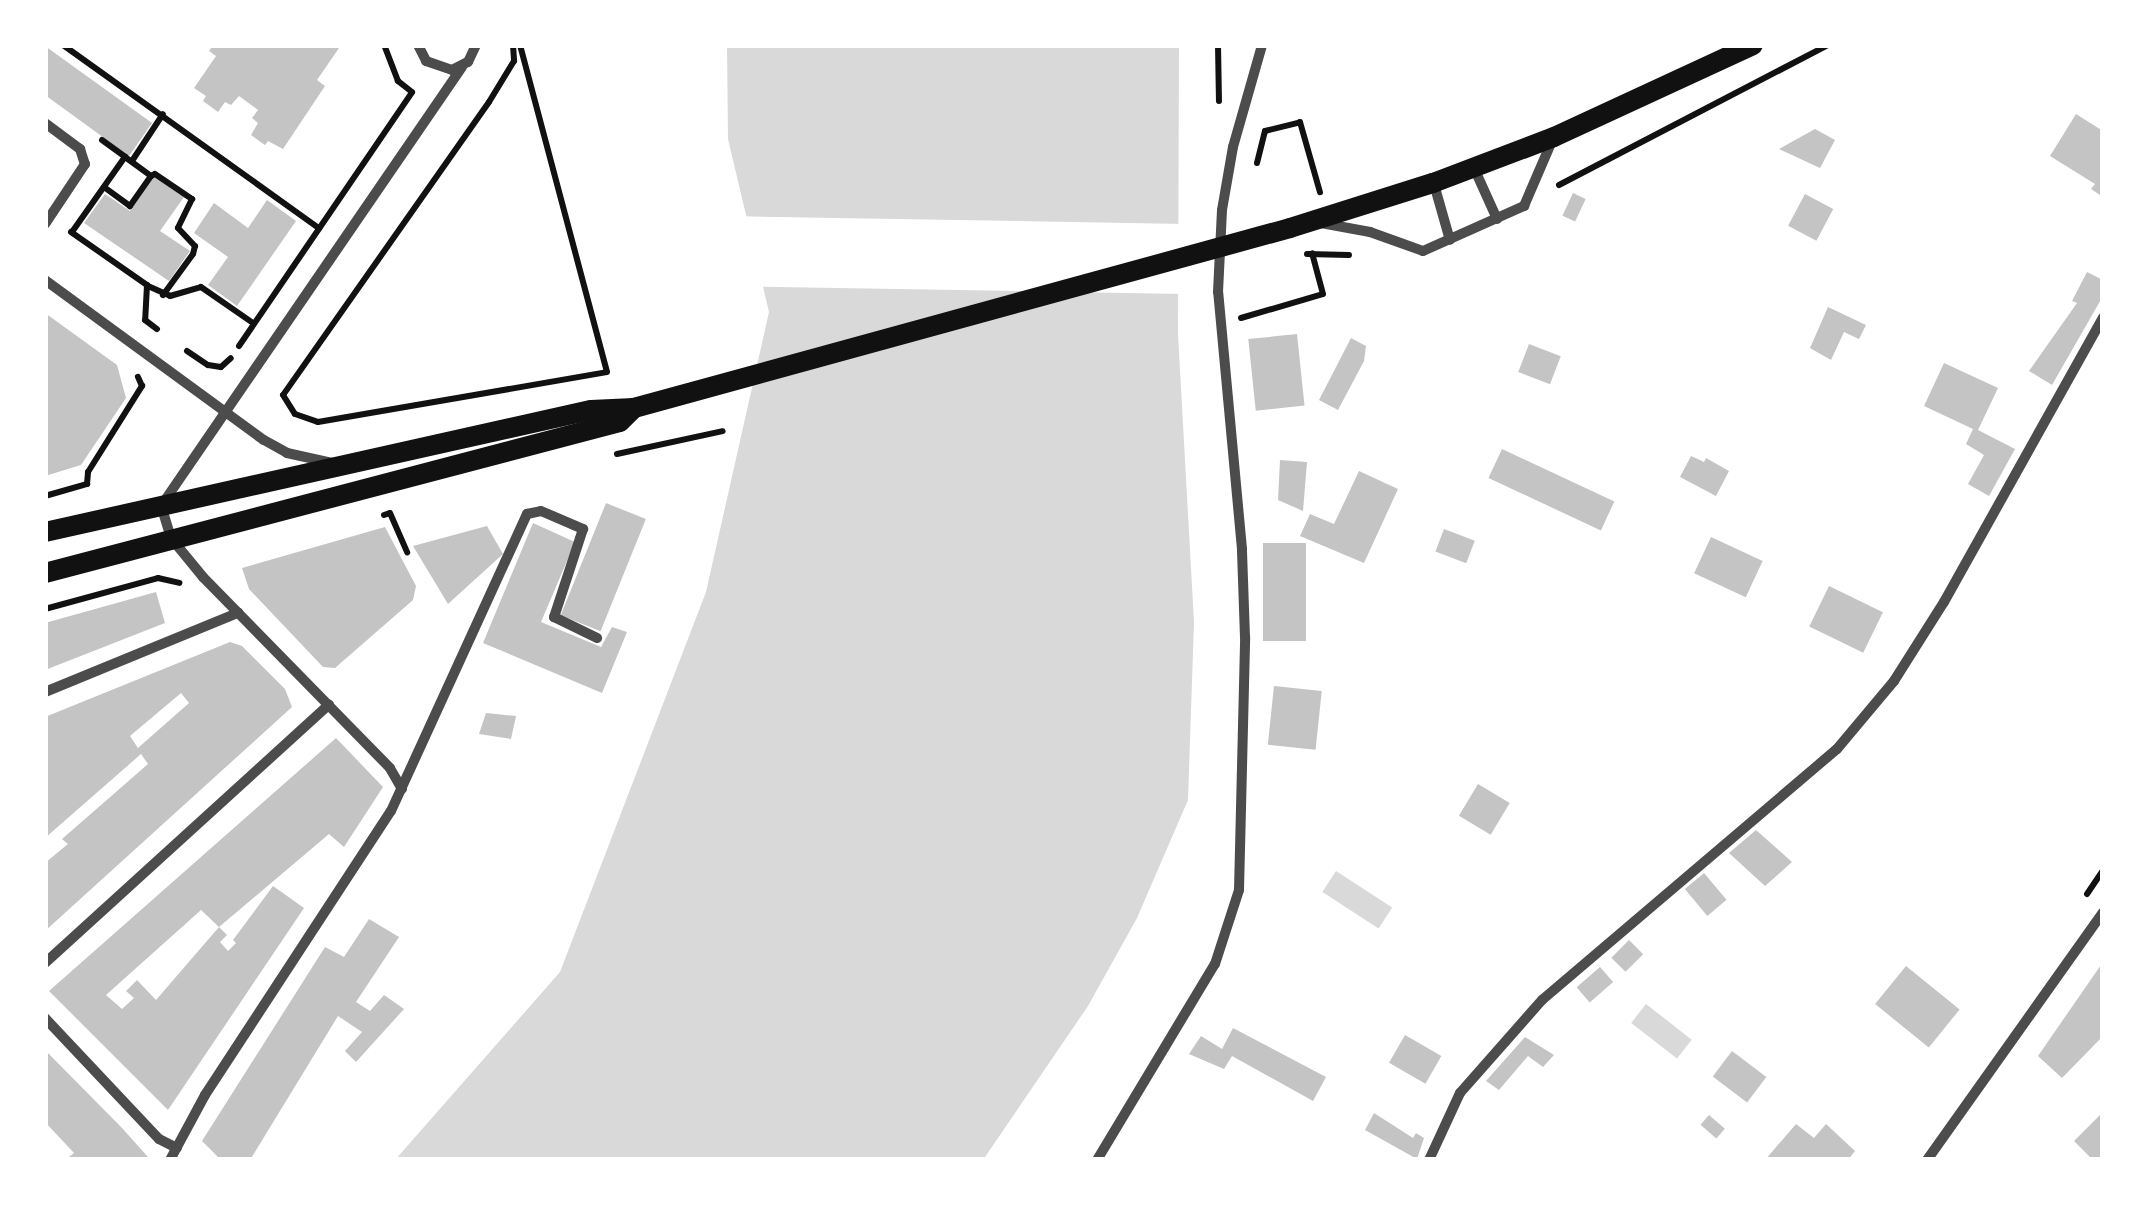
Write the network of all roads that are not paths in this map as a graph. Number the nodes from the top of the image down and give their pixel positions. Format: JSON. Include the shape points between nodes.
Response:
{"nodes":[{"id":1,"x":418,"y":45,"type":"edge"},
{"id":2,"x":476,"y":45,"type":"edge"},
{"id":3,"x":1262,"y":45,"type":"edge"},
{"id":4,"x":1752,"y":45,"type":"edge"},
{"id":5,"x":462,"y":67,"type":"junction"},
{"id":6,"x":45,"y":123,"type":"edge"},
{"id":7,"x":1554,"y":137,"type":"junction"},
{"id":8,"x":1474,"y":168,"type":"junction"},
{"id":9,"x":1433,"y":182,"type":"junction"},
{"id":10,"x":1496,"y":219,"type":"junction"},
{"id":11,"x":48,"y":220,"type":"edge"},
{"id":12,"x":1300,"y":225,"type":"junction"},
{"id":13,"x":1450,"y":240,"type":"junction"},
{"id":14,"x":45,"y":280,"type":"edge"},
{"id":15,"x":2103,"y":317,"type":"edge"},
{"id":16,"x":625,"y":406,"type":"junction"},
{"id":17,"x":224,"y":412,"type":"junction"},
{"id":18,"x":341,"y":465,"type":"junction"},
{"id":19,"x":162,"y":506,"type":"junction"},
{"id":20,"x":45,"y":532,"type":"edge"},
{"id":21,"x":171,"y":538,"type":"junction"},
{"id":22,"x":45,"y":573,"type":"edge"},
{"id":23,"x":238,"y":613,"type":"junction"},
{"id":24,"x":596,"y":638,"type":"dead end"},
{"id":25,"x":45,"y":692,"type":"edge"},
{"id":26,"x":329,"y":705,"type":"junction"},
{"id":27,"x":402,"y":789,"type":"junction"},
{"id":28,"x":2103,"y":912,"type":"edge"},
{"id":29,"x":45,"y":963,"type":"edge"},
{"id":30,"x":45,"y":1018,"type":"edge"},
{"id":31,"x":177,"y":1148,"type":"junction"},
{"id":32,"x":170,"y":1160,"type":"edge"},
{"id":33,"x":1097,"y":1160,"type":"edge"},
{"id":34,"x":1428,"y":1160,"type":"edge"},
{"id":35,"x":1928,"y":1160,"type":"edge"}],
"edges":[{"from":1,"to":5,"type":"street","via":[[434,67]]},
{"from":2,"to":5,"type":"street"},
{"from":3,"to":33,"type":"street","via":[[1227,178],[1218,292],[1242,566],[1241,875],[1215,964]]},
{"from":4,"to":7,"type":"main road"},
{"from":5,"to":17,"type":"street"},
{"from":6,"to":11,"type":"street","via":[[85,157],[83,171]]},
{"from":7,"to":8,"type":"main road"},
{"from":7,"to":10,"type":"street","via":[[1524,206]]},
{"from":8,"to":9,"type":"main road"},
{"from":8,"to":10,"type":"street"},
{"from":9,"to":12,"type":"main road"},
{"from":9,"to":13,"type":"street"},
{"from":10,"to":13,"type":"street"},
{"from":12,"to":13,"type":"street","via":[[1370,232],[1423,251]]},
{"from":12,"to":16,"type":"main road"},
{"from":14,"to":17,"type":"street"},
{"from":15,"to":34,"type":"street","via":[[1944,602],[1884,693],[1837,749],[1542,1000],[1460,1093]]},
{"from":16,"to":18,"type":"main road"},
{"from":16,"to":21,"type":"main road","via":[[620,422]]},
{"from":17,"to":18,"type":"street","via":[[288,453]]},
{"from":17,"to":19,"type":"street"},
{"from":18,"to":19,"type":"main road"},
{"from":19,"to":20,"type":"main road"},
{"from":19,"to":21,"type":"street"},
{"from":21,"to":22,"type":"main road"},
{"from":21,"to":23,"type":"street"},
{"from":23,"to":25,"type":"street"},
{"from":23,"to":26,"type":"street"},
{"from":24,"to":27,"type":"street","via":[[554,617],[584,530],[542,511],[527,514]]},
{"from":26,"to":27,"type":"street"},
{"from":26,"to":29,"type":"street"},
{"from":27,"to":31,"type":"street"},
{"from":28,"to":35,"type":"street"},
{"from":30,"to":31,"type":"street","via":[[160,1139]]},
{"from":31,"to":32,"type":"street"}]}
